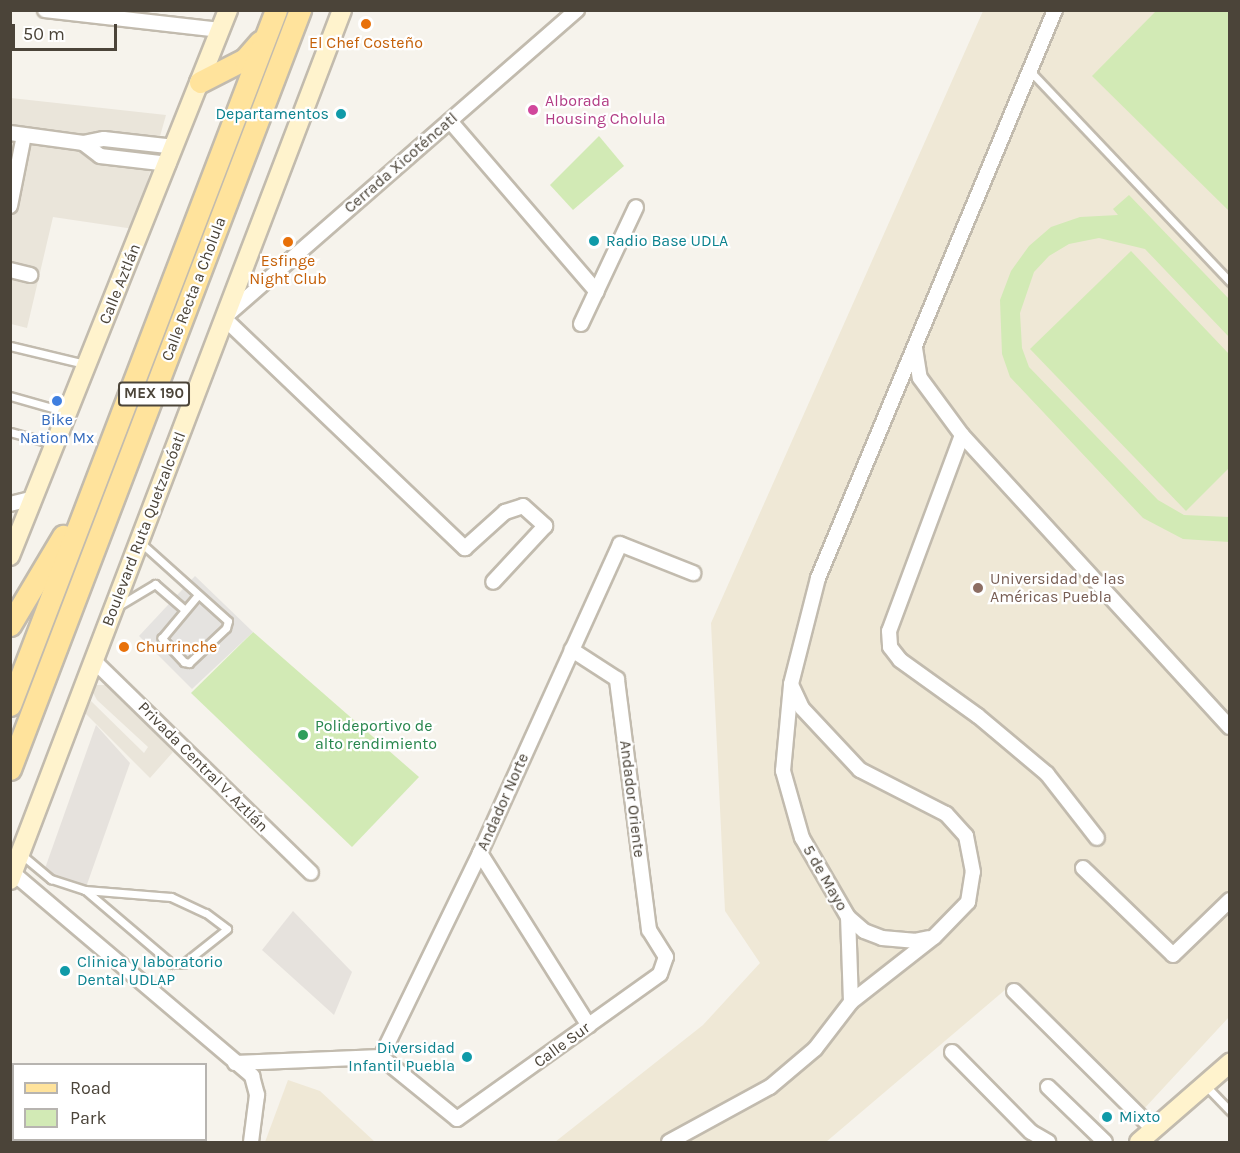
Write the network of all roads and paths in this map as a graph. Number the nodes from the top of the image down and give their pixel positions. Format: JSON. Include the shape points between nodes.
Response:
{"nodes":[{"id":1,"x":45,"y":10,"type":"edge"},
{"id":2,"x":228,"y":10,"type":"edge"},
{"id":3,"x":276,"y":10,"type":"edge"},
{"id":4,"x":300,"y":10,"type":"edge"},
{"id":5,"x":342,"y":10,"type":"edge"},
{"id":6,"x":577,"y":10,"type":"edge"},
{"id":7,"x":1055,"y":10,"type":"edge"},
{"id":8,"x":220,"y":30,"type":"junction"},
{"id":9,"x":267,"y":35,"type":"junction"},
{"id":10,"x":1030,"y":71,"type":"junction"},
{"id":11,"x":200,"y":82,"type":"junction"},
{"id":12,"x":450,"y":121,"type":"junction"},
{"id":13,"x":17,"y":134,"type":"edge"},
{"id":14,"x":83,"y":143,"type":"junction"},
{"id":15,"x":175,"y":147,"type":"junction"},
{"id":16,"x":169,"y":164,"type":"junction"},
{"id":17,"x":10,"y":206,"type":"edge"},
{"id":18,"x":636,"y":207,"type":"dead end"},
{"id":19,"x":10,"y":270,"type":"edge"},
{"id":20,"x":30,"y":275,"type":"dead end"},
{"id":21,"x":1230,"y":282,"type":"edge"},
{"id":22,"x":597,"y":292,"type":"junction"},
{"id":23,"x":225,"y":318,"type":"junction"},
{"id":24,"x":581,"y":324,"type":"dead end"},
{"id":25,"x":10,"y":346,"type":"edge"},
{"id":26,"x":915,"y":348,"type":"junction"},
{"id":27,"x":87,"y":364,"type":"junction"},
{"id":28,"x":10,"y":396,"type":"edge"},
{"id":29,"x":69,"y":413,"type":"junction"},
{"id":30,"x":10,"y":432,"type":"edge"},
{"id":31,"x":962,"y":435,"type":"junction"},
{"id":32,"x":56,"y":445,"type":"junction"},
{"id":33,"x":34,"y":498,"type":"junction"},
{"id":34,"x":10,"y":504,"type":"edge"},
{"id":35,"x":81,"y":519,"type":"junction"},
{"id":36,"x":140,"y":542,"type":"junction"},
{"id":37,"x":10,"y":556,"type":"edge"},
{"id":38,"x":693,"y":573,"type":"dead end"},
{"id":39,"x":493,"y":582,"type":"dead end"},
{"id":40,"x":198,"y":595,"type":"junction"},
{"id":41,"x":114,"y":609,"type":"junction"},
{"id":42,"x":184,"y":609,"type":"junction"},
{"id":43,"x":10,"y":625,"type":"edge"},
{"id":44,"x":572,"y":650,"type":"junction"},
{"id":45,"x":94,"y":662,"type":"junction"},
{"id":46,"x":791,"y":684,"type":"junction"},
{"id":47,"x":10,"y":705,"type":"edge"},
{"id":48,"x":1230,"y":727,"type":"edge"},
{"id":49,"x":10,"y":769,"type":"edge"},
{"id":50,"x":1096,"y":838,"type":"dead end"},
{"id":51,"x":480,"y":853,"type":"junction"},
{"id":52,"x":20,"y":854,"type":"junction"},
{"id":53,"x":1083,"y":868,"type":"dead end"},
{"id":54,"x":311,"y":873,"type":"dead end"},
{"id":55,"x":12,"y":876,"type":"edge"},
{"id":56,"x":86,"y":890,"type":"junction"},
{"id":57,"x":1230,"y":900,"type":"edge"},
{"id":58,"x":848,"y":917,"type":"junction"},
{"id":59,"x":934,"y":937,"type":"junction"},
{"id":60,"x":665,"y":967,"type":"joint"},
{"id":61,"x":1014,"y":991,"type":"dead end"},
{"id":62,"x":851,"y":1002,"type":"junction"},
{"id":63,"x":590,"y":1026,"type":"junction"},
{"id":64,"x":952,"y":1052,"type":"dead end"},
{"id":65,"x":381,"y":1057,"type":"junction"},
{"id":66,"x":1230,"y":1063,"type":"edge"},
{"id":67,"x":235,"y":1064,"type":"junction"},
{"id":68,"x":1204,"y":1084,"type":"junction"},
{"id":69,"x":1048,"y":1087,"type":"dead end"},
{"id":70,"x":1230,"y":1111,"type":"edge"},
{"id":71,"x":1153,"y":1129,"type":"junction"},
{"id":72,"x":251,"y":1143,"type":"edge"},
{"id":73,"x":669,"y":1143,"type":"edge"},
{"id":74,"x":1048,"y":1143,"type":"edge"},
{"id":75,"x":1105,"y":1143,"type":"edge"},
{"id":76,"x":1139,"y":1143,"type":"edge"}],
"edges":[{"from":1,"to":8,"type":"street"},
{"from":2,"to":8,"type":"main road","name":"Calle Aztlán"},
{"from":3,"to":9,"type":"main road","number":"MEX 190"},
{"from":4,"to":49,"type":"main road","name":"Calle Recta a Cholula","number":"MEX 190"},
{"from":5,"to":23,"type":"main road","name":"Boulevard Ruta Quetzalcóatl"},
{"from":6,"to":12,"type":"street","name":"Cerrada Xicoténcatl"},
{"from":7,"to":10,"type":"street","name":"5 de Mayo"},
{"from":8,"to":11,"type":"main road","name":"Calle Aztlán"},
{"from":9,"to":11,"type":"main road","via":[[245,59]]},
{"from":9,"to":35,"type":"main road","number":"MEX 190"},
{"from":10,"to":21,"type":"lane"},
{"from":10,"to":26,"type":"street","name":"5 de Mayo"},
{"from":11,"to":15,"type":"main road","name":"Calle Aztlán"},
{"from":12,"to":22,"type":"street"},
{"from":12,"to":23,"type":"street","name":"Cerrada Xicoténcatl"},
{"from":13,"to":14,"type":"street"},
{"from":13,"to":17,"type":"street"},
{"from":14,"to":15,"type":"street","via":[[104,139]]},
{"from":14,"to":16,"type":"street","via":[[100,156]]},
{"from":15,"to":16,"type":"main road","name":"Calle Aztlán"},
{"from":16,"to":27,"type":"main road","name":"Calle Aztlán"},
{"from":18,"to":22,"type":"street"},
{"from":19,"to":20,"type":"street"},
{"from":22,"to":24,"type":"street"},
{"from":23,"to":36,"type":"main road","name":"Boulevard Ruta Quetzalcóatl"},
{"from":23,"to":39,"type":"street","via":[[465,548],[505,512],[523,506],[545,526]]},
{"from":25,"to":27,"type":"lane"},
{"from":26,"to":31,"type":"street","via":[[920,378]]},
{"from":26,"to":46,"type":"street","name":"5 de Mayo","via":[[819,578]]},
{"from":27,"to":29,"type":"main road","name":"Calle Aztlán"},
{"from":28,"to":29,"type":"lane"},
{"from":29,"to":32,"type":"main road","name":"Calle Aztlán"},
{"from":30,"to":32,"type":"lane"},
{"from":31,"to":48,"type":"street"},
{"from":31,"to":50,"type":"street","via":[[888,631],[890,647],[900,660],[978,716],[1047,774]]},
{"from":32,"to":33,"type":"main road","name":"Calle Aztlán"},
{"from":33,"to":34,"type":"street"},
{"from":33,"to":37,"type":"main road","name":"Calle Aztlán"},
{"from":35,"to":43,"type":"main road","via":[[64,534]]},
{"from":35,"to":47,"type":"main road","number":"MEX 190"},
{"from":36,"to":40,"type":"lane"},
{"from":36,"to":41,"type":"main road","name":"Boulevard Ruta Quetzalcóatl"},
{"from":38,"to":44,"type":"street","name":"Andador Norte","via":[[620,544]]},
{"from":40,"to":42,"type":"lane"},
{"from":40,"to":42,"type":"lane","via":[[229,624],[189,663],[183,662],[162,638]]},
{"from":41,"to":42,"type":"lane","via":[[155,584]]},
{"from":41,"to":45,"type":"main road","name":"Boulevard Ruta Quetzalcóatl"},
{"from":44,"to":51,"type":"street","name":"Andador Norte"},
{"from":44,"to":60,"type":"street","name":"Andador Oriente","via":[[617,679],[649,930],[666,957]]},
{"from":45,"to":52,"type":"main road","name":"Boulevard Ruta Quetzalcóatl"},
{"from":45,"to":54,"type":"street","name":"Privada Central V. Aztlán"},
{"from":46,"to":58,"type":"street","name":"5 de Mayo","via":[[783,771],[802,838]]},
{"from":46,"to":59,"type":"street","via":[[802,708],[860,770],[946,814],[966,836],[973,872],[968,902]]},
{"from":51,"to":63,"type":"street"},
{"from":51,"to":65,"type":"street","name":"Andador Norte"},
{"from":52,"to":55,"type":"main road","name":"Boulevard Ruta Quetzalcóatl"},
{"from":52,"to":56,"type":"lane","via":[[51,879]]},
{"from":53,"to":57,"type":"street","via":[[1173,956]]},
{"from":55,"to":67,"type":"street"},
{"from":56,"to":56,"type":"lane","via":[[172,964],[183,964],[227,929],[206,913],[171,897]]},
{"from":58,"to":59,"type":"street","via":[[864,932],[882,938],[914,941]]},
{"from":58,"to":62,"type":"street","name":"5 de Mayo"},
{"from":59,"to":62,"type":"street"},
{"from":60,"to":63,"type":"street","name":"Calle Sur"},
{"from":61,"to":71,"type":"street"},
{"from":62,"to":73,"type":"street","via":[[815,1050],[770,1087]]},
{"from":63,"to":65,"type":"street","name":"Calle Sur","via":[[457,1119]]},
{"from":64,"to":74,"type":"street","via":[[1031,1132]]},
{"from":65,"to":67,"type":"street"},
{"from":66,"to":68,"type":"main road"},
{"from":67,"to":72,"type":"street","via":[[252,1076],[257,1095]]},
{"from":68,"to":70,"type":"lane"},
{"from":68,"to":71,"type":"main road"},
{"from":69,"to":75,"type":"street"},
{"from":71,"to":76,"type":"main road"}]}
